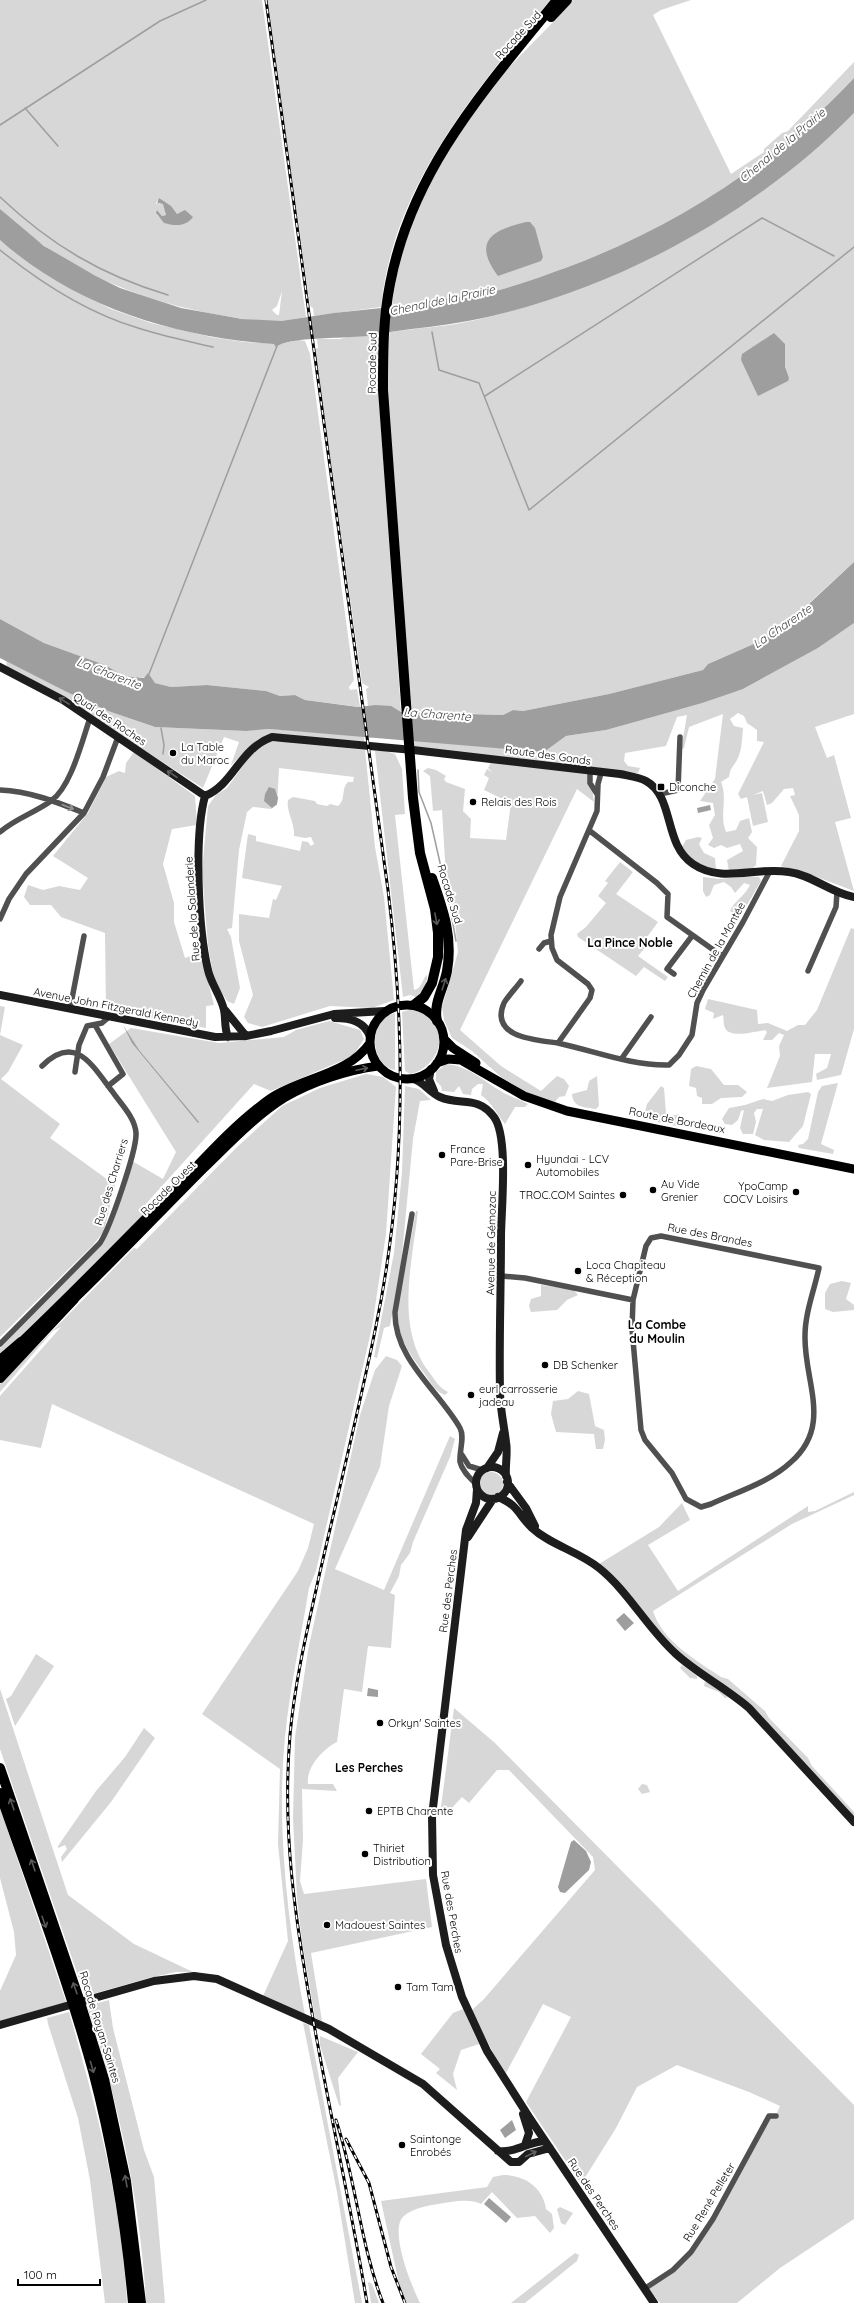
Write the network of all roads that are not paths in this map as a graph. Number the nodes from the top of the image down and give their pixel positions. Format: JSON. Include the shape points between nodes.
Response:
{"nodes":[{"id":1,"x":557,"y":0,"type":"edge"},
{"id":2,"x":567,"y":0,"type":"edge"},
{"id":3,"x":487,"y":86,"type":"junction"},
{"id":4,"x":0,"y":666,"type":"edge"},
{"id":5,"x":90,"y":718,"type":"junction"},
{"id":6,"x":118,"y":737,"type":"junction"},
{"id":7,"x":680,"y":737,"type":"dead end"},
{"id":8,"x":590,"y":772,"type":"junction"},
{"id":9,"x":601,"y":773,"type":"junction"},
{"id":10,"x":0,"y":790,"type":"edge"},
{"id":11,"x":597,"y":794,"type":"junction"},
{"id":12,"x":660,"y":794,"type":"junction"},
{"id":13,"x":204,"y":796,"type":"junction"},
{"id":14,"x":413,"y":798,"type":"junction"},
{"id":15,"x":52,"y":800,"type":"junction"},
{"id":16,"x":84,"y":813,"type":"junction"},
{"id":17,"x":0,"y":823,"type":"edge"},
{"id":18,"x":6,"y":827,"type":"junction"},
{"id":19,"x":590,"y":831,"type":"junction"},
{"id":20,"x":0,"y":832,"type":"edge"},
{"id":21,"x":770,"y":871,"type":"junction"},
{"id":22,"x":837,"y":892,"type":"junction"},
{"id":23,"x":854,"y":896,"type":"edge"},
{"id":24,"x":0,"y":920,"type":"edge"},
{"id":25,"x":84,"y":936,"type":"dead end"},
{"id":26,"x":692,"y":936,"type":"junction"},
{"id":27,"x":551,"y":941,"type":"junction"},
{"id":28,"x":539,"y":949,"type":"dead end"},
{"id":29,"x":722,"y":956,"type":"junction"},
{"id":30,"x":808,"y":971,"type":"dead end"},
{"id":31,"x":674,"y":974,"type":"dead end"},
{"id":32,"x":521,"y":981,"type":"dead end"},
{"id":33,"x":0,"y":995,"type":"edge"},
{"id":34,"x":414,"y":1005,"type":"junction"},
{"id":35,"x":70,"y":1009,"type":"junction"},
{"id":36,"x":224,"y":1009,"type":"junction"},
{"id":37,"x":386,"y":1011,"type":"junction"},
{"id":38,"x":108,"y":1017,"type":"junction"},
{"id":39,"x":651,"y":1017,"type":"dead end"},
{"id":40,"x":312,"y":1019,"type":"junction"},
{"id":41,"x":437,"y":1021,"type":"junction"},
{"id":42,"x":235,"y":1024,"type":"junction"},
{"id":43,"x":95,"y":1025,"type":"junction"},
{"id":44,"x":225,"y":1025,"type":"junction"},
{"id":45,"x":246,"y":1036,"type":"junction"},
{"id":46,"x":215,"y":1037,"type":"junction"},
{"id":47,"x":231,"y":1037,"type":"junction"},
{"id":48,"x":444,"y":1039,"type":"junction"},
{"id":49,"x":370,"y":1040,"type":"junction"},
{"id":50,"x":558,"y":1043,"type":"junction"},
{"id":51,"x":78,"y":1054,"type":"junction"},
{"id":52,"x":622,"y":1058,"type":"junction"},
{"id":53,"x":42,"y":1066,"type":"dead end"},
{"id":54,"x":378,"y":1066,"type":"junction"},
{"id":55,"x":434,"y":1066,"type":"junction"},
{"id":56,"x":75,"y":1072,"type":"dead end"},
{"id":57,"x":412,"y":1079,"type":"junction"},
{"id":58,"x":499,"y":1082,"type":"junction"},
{"id":59,"x":108,"y":1086,"type":"junction"},
{"id":60,"x":438,"y":1096,"type":"junction"},
{"id":61,"x":854,"y":1169,"type":"edge"},
{"id":62,"x":412,"y":1214,"type":"dead end"},
{"id":63,"x":501,"y":1276,"type":"junction"},
{"id":64,"x":74,"y":1299,"type":"junction"},
{"id":65,"x":633,"y":1300,"type":"junction"},
{"id":66,"x":21,"y":1342,"type":"joint"},
{"id":67,"x":0,"y":1344,"type":"edge"},
{"id":68,"x":0,"y":1361,"type":"edge"},
{"id":69,"x":0,"y":1369,"type":"edge"},
{"id":70,"x":0,"y":1378,"type":"edge"},
{"id":71,"x":503,"y":1432,"type":"junction"},
{"id":72,"x":460,"y":1451,"type":"junction"},
{"id":73,"x":484,"y":1469,"type":"junction"},
{"id":74,"x":506,"y":1479,"type":"junction"},
{"id":75,"x":476,"y":1487,"type":"junction"},
{"id":76,"x":495,"y":1498,"type":"junction"},
{"id":77,"x":538,"y":1532,"type":"junction"},
{"id":78,"x":466,"y":1541,"type":"junction"},
{"id":79,"x":0,"y":1768,"type":"edge"},
{"id":80,"x":0,"y":1793,"type":"edge"},
{"id":81,"x":854,"y":1822,"type":"edge"},
{"id":82,"x":0,"y":2025,"type":"edge"},
{"id":83,"x":518,"y":2100,"type":"junction"},
{"id":84,"x":776,"y":2116,"type":"dead end"},
{"id":85,"x":547,"y":2144,"type":"junction"},
{"id":86,"x":525,"y":2145,"type":"junction"},
{"id":87,"x":497,"y":2151,"type":"junction"},
{"id":88,"x":644,"y":2289,"type":"junction"},
{"id":89,"x":133,"y":2303,"type":"edge"},
{"id":90,"x":141,"y":2303,"type":"edge"},
{"id":91,"x":654,"y":2303,"type":"edge"}],
"edges":[{"from":1,"to":3,"type":"highway","name":"Rocade Sud"},
{"from":2,"to":3,"type":"highway","name":"Rocade Sud"},
{"from":3,"to":14,"type":"highway","name":"Rocade Sud","via":[[432,167],[403,234],[390,285],[383,348],[383,390]]},
{"from":5,"to":4,"type":"street","name":"Quai des Roches","one_way":true,"via":[[63,700]]},
{"from":5,"to":6,"type":"street","name":"Quai des Roches"},
{"from":5,"to":15,"type":"street","via":[[64,786]]},
{"from":13,"to":6,"type":"street","name":"Quai des Roches","one_way":true},
{"from":6,"to":16,"type":"street","via":[[103,777]]},
{"from":7,"to":12,"type":"street","via":[[678,790]]},
{"from":8,"to":9,"type":"street","name":"Route des Gonds"},
{"from":8,"to":11,"type":"street","via":[[590,783]]},
{"from":8,"to":13,"type":"street","name":"Route des Gonds","via":[[524,762],[272,737],[258,742],[220,787]]},
{"from":9,"to":11,"type":"street"},
{"from":9,"to":12,"type":"street","name":"Route des Gonds","via":[[638,778],[653,786]]},
{"from":10,"to":15,"type":"street","via":[[16,790]]},
{"from":11,"to":19,"type":"street","via":[[597,811]]},
{"from":12,"to":21,"type":"street","via":[[673,838],[680,851],[692,863],[703,870],[726,875]]},
{"from":13,"to":36,"type":"street","name":"Rue de la Salanderie","via":[[199,847],[203,934],[208,971]]},
{"from":14,"to":34,"type":"highway","name":"Rocade Sud","one_way":true,"via":[[420,854],[437,922],[439,946],[432,983],[424,997]]},
{"from":41,"to":14,"type":"highway","name":"Rocade Sud","one_way":true,"via":[[436,1008],[447,972],[450,939],[419,832]]},
{"from":15,"to":16,"type":"street","one_way":true},
{"from":15,"to":18,"type":"street"},
{"from":16,"to":24,"type":"street","via":[[26,874],[9,899]]},
{"from":17,"to":18,"type":"street"},
{"from":18,"to":20,"type":"street"},
{"from":19,"to":26,"type":"street","via":[[668,894],[667,917]]},
{"from":19,"to":27,"type":"street","via":[[575,859],[560,897]]},
{"from":21,"to":22,"type":"street","via":[[803,876]]},
{"from":21,"to":29,"type":"street","name":"Chemin de la Montée","via":[[744,922]]},
{"from":22,"to":23,"type":"street"},
{"from":22,"to":30,"type":"street","via":[[836,906]]},
{"from":25,"to":35,"type":"street"},
{"from":26,"to":29,"type":"street"},
{"from":26,"to":31,"type":"street","via":[[667,969]]},
{"from":27,"to":28,"type":"street","via":[[544,943]]},
{"from":27,"to":50,"type":"street","via":[[557,960],[592,990],[590,998]]},
{"from":29,"to":52,"type":"street","name":"Chemin de la Montée","via":[[697,1003],[692,1035],[679,1056],[669,1065]]},
{"from":32,"to":50,"type":"street","name":"Chemin de la Montée","via":[[504,1004],[503,1025],[512,1033]]},
{"from":33,"to":35,"type":"street","name":"Avenue John Fitzgerald Kennedy"},
{"from":34,"to":37,"type":"main road","via":[[396,1006]]},
{"from":34,"to":41,"type":"main road","via":[[430,1013]]},
{"from":35,"to":38,"type":"street","name":"Avenue John Fitzgerald Kennedy"},
{"from":36,"to":42,"type":"street"},
{"from":36,"to":44,"type":"street","name":"Rue de la Salanderie"},
{"from":37,"to":40,"type":"street","name":"Avenue John Fitzgerald Kennedy","via":[[334,1014]]},
{"from":37,"to":49,"type":"main road","via":[[375,1022]]},
{"from":38,"to":43,"type":"street","via":[[102,1024]]},
{"from":38,"to":46,"type":"street","name":"Avenue John Fitzgerald Kennedy"},
{"from":39,"to":52,"type":"street"},
{"from":40,"to":45,"type":"street","name":"Avenue John Fitzgerald Kennedy"},
{"from":40,"to":49,"type":"street","name":"Avenue John Fitzgerald Kennedy","via":[[353,1020],[364,1025]]},
{"from":41,"to":48,"type":"main road"},
{"from":42,"to":45,"type":"street"},
{"from":42,"to":47,"type":"street"},
{"from":43,"to":51,"type":"street","via":[[88,1026],[83,1033]]},
{"from":43,"to":59,"type":"street","via":[[123,1074]]},
{"from":44,"to":46,"type":"street"},
{"from":44,"to":47,"type":"street","name":"Rue de la Salanderie"},
{"from":45,"to":47,"type":"street","name":"Avenue John Fitzgerald Kennedy"},
{"from":46,"to":47,"type":"street","name":"Avenue John Fitzgerald Kennedy"},
{"from":48,"to":55,"type":"main road","via":[[443,1051]]},
{"from":48,"to":58,"type":"main road","name":"Route de Bordeaux"},
{"from":49,"to":54,"type":"main road","via":[[373,1057]]},
{"from":49,"to":66,"type":"main road","name":"Rocade Ouest","via":[[361,1055],[348,1065],[292,1086],[270,1099],[226,1137]]},
{"from":50,"to":52,"type":"street","name":"Chemin de la Montée"},
{"from":51,"to":53,"type":"street","via":[[55,1054]]},
{"from":51,"to":56,"type":"street"},
{"from":51,"to":59,"type":"street","name":"Rue des Charriers","via":[[90,1061]]},
{"from":54,"to":57,"type":"main road","via":[[389,1074]]},
{"from":64,"to":54,"type":"main road","name":"Rocade Ouest","one_way":true,"via":[[234,1139],[271,1107],[299,1090],[357,1070]]},
{"from":55,"to":57,"type":"main road"},
{"from":55,"to":58,"type":"main road","name":"Route de Bordeaux","via":[[448,1059],[460,1060]]},
{"from":55,"to":60,"type":"street","via":[[430,1083]]},
{"from":57,"to":60,"type":"street","via":[[424,1084]]},
{"from":58,"to":61,"type":"main road","name":"Route de Bordeaux","via":[[524,1096],[567,1111]]},
{"from":59,"to":67,"type":"street","name":"Rue des Charriers","via":[[132,1121],[136,1133],[130,1162],[107,1232],[100,1243]]},
{"from":60,"to":63,"type":"street","name":"Avenue de Gémozac","via":[[471,1101],[479,1105],[495,1118],[500,1130],[503,1189]]},
{"from":62,"to":72,"type":"street","via":[[395,1325],[413,1364],[461,1430]]},
{"from":63,"to":65,"type":"street","via":[[525,1278]]},
{"from":63,"to":71,"type":"street","name":"Avenue de Gémozac","via":[[500,1393]]},
{"from":64,"to":69,"type":"main road","name":"Rocade Ouest"},
{"from":64,"to":70,"type":"highway"},
{"from":65,"to":65,"type":"street","name":"Rue des Brandes","via":[[632,1329],[641,1430],[645,1440],[672,1473],[686,1499],[701,1507],[711,1504],[780,1472],[792,1462],[808,1441],[815,1410],[805,1337],[806,1319],[819,1268],[661,1236],[652,1238],[646,1246]]},
{"from":66,"to":68,"type":"highway"},
{"from":71,"to":73,"type":"street","name":"Avenue de Gémozac","via":[[498,1452]]},
{"from":71,"to":74,"type":"street","name":"Avenue de Gémozac","via":[[506,1442]]},
{"from":72,"to":73,"type":"street","via":[[469,1466]]},
{"from":72,"to":75,"type":"street","via":[[460,1462]]},
{"from":73,"to":74,"type":"street","via":[[498,1468]]},
{"from":73,"to":75,"type":"street","via":[[476,1479]]},
{"from":74,"to":76,"type":"street","via":[[505,1491]]},
{"from":74,"to":77,"type":"street","via":[[526,1508]]},
{"from":75,"to":76,"type":"street","via":[[484,1497]]},
{"from":75,"to":78,"type":"street","name":"Rue des Perches","via":[[476,1503],[466,1530]]},
{"from":76,"to":77,"type":"street","via":[[516,1507]]},
{"from":76,"to":78,"type":"street","name":"Rue des Perches","via":[[477,1520]]},
{"from":77,"to":81,"type":"street","via":[[554,1544],[598,1568],[617,1586],[675,1654],[731,1692],[749,1708]]},
{"from":78,"to":83,"type":"street","name":"Rue des Perches","via":[[436,1774],[431,1844],[433,1875],[446,1945],[462,1997],[487,2051]]},
{"from":90,"to":79,"type":"highway","name":"Rocade Royan-Saintes","one_way":true,"via":[[126,2181],[104,2079]]},
{"from":80,"to":89,"type":"highway","name":"Rocade Royan-Saintes","one_way":true,"via":[[93,2071],[119,2188]]},
{"from":82,"to":87,"type":"street","via":[[179,1976],[206,1977],[231,1984],[329,2029],[423,2084]]},
{"from":83,"to":85,"type":"street","name":"Rue des Perches"},
{"from":83,"to":86,"type":"street","via":[[529,2134]]},
{"from":84,"to":88,"type":"street","name":"Rue René Pelleter","via":[[769,2116],[713,2219],[688,2255],[673,2270]]},
{"from":85,"to":86,"type":"street"},
{"from":87,"to":85,"type":"street","one_way":true,"via":[[511,2162],[518,2162]]},
{"from":85,"to":88,"type":"street","name":"Rue des Perches"},
{"from":86,"to":87,"type":"street","via":[[511,2152]]},
{"from":88,"to":91,"type":"street","name":"Rue des Perches"}]}
